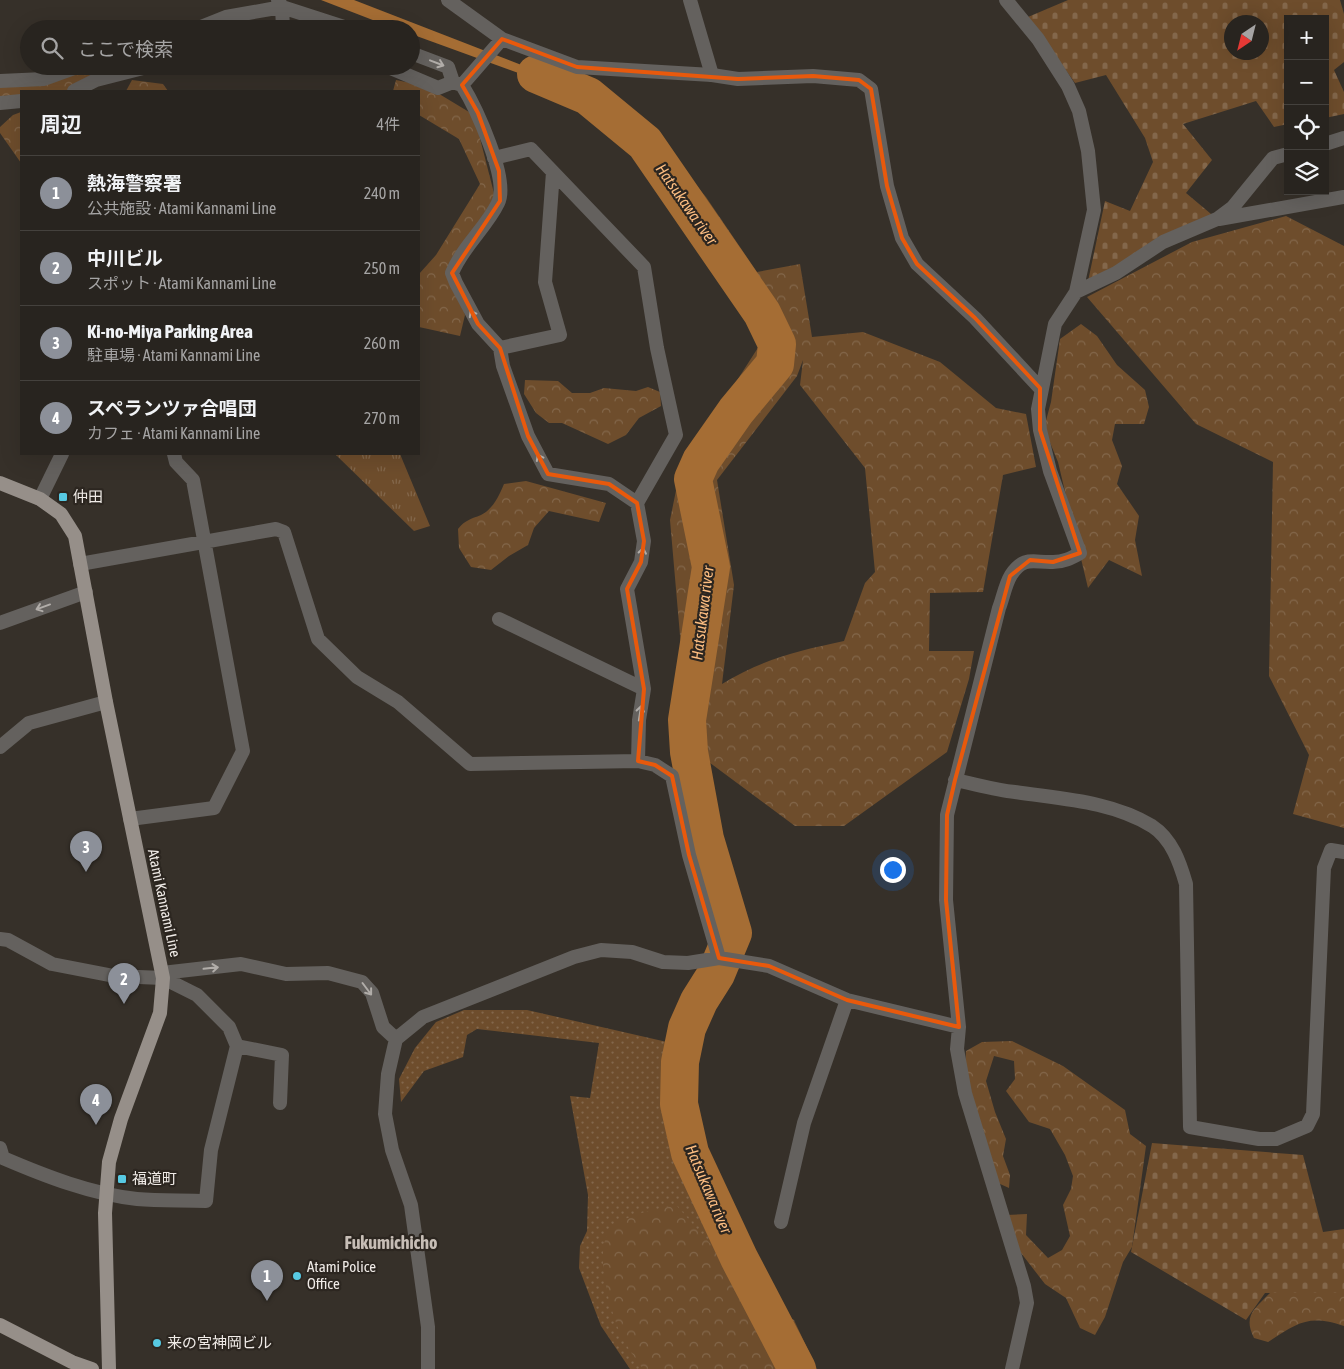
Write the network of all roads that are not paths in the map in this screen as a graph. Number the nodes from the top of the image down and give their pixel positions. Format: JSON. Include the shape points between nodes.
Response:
{"nodes":[{"id":1,"x":448,"y":0,"type":"edge"},
{"id":2,"x":690,"y":0,"type":"edge"},
{"id":3,"x":1006,"y":0,"type":"edge"},
{"id":4,"x":280,"y":3,"type":"edge"},
{"id":5,"x":218,"y":20,"type":"edge"},
{"id":6,"x":281,"y":20,"type":"edge"},
{"id":7,"x":326,"y":20,"type":"edge"},
{"id":8,"x":499,"y":41,"type":"junction"},
{"id":9,"x":420,"y":56,"type":"edge"},
{"id":10,"x":712,"y":74,"type":"junction"},
{"id":11,"x":55,"y":75,"type":"edge"},
{"id":12,"x":116,"y":75,"type":"edge"},
{"id":13,"x":409,"y":75,"type":"edge"},
{"id":14,"x":0,"y":81,"type":"edge"},
{"id":15,"x":457,"y":83,"type":"junction"},
{"id":16,"x":76,"y":90,"type":"edge"},
{"id":17,"x":20,"y":101,"type":"edge"},
{"id":18,"x":0,"y":102,"type":"edge"},
{"id":19,"x":1344,"y":138,"type":"edge"},
{"id":20,"x":1329,"y":143,"type":"edge"},
{"id":21,"x":1284,"y":155,"type":"edge"},
{"id":22,"x":494,"y":158,"type":"junction"},
{"id":23,"x":553,"y":172,"type":"junction"},
{"id":24,"x":1344,"y":197,"type":"edge"},
{"id":25,"x":1217,"y":219,"type":"junction"},
{"id":26,"x":1076,"y":292,"type":"junction"},
{"id":27,"x":500,"y":348,"type":"junction"},
{"id":28,"x":1040,"y":388,"type":"junction"},
{"id":29,"x":62,"y":455,"type":"edge"},
{"id":30,"x":174,"y":455,"type":"edge"},
{"id":31,"x":0,"y":483,"type":"edge"},
{"id":32,"x":40,"y":499,"type":"junction"},
{"id":33,"x":637,"y":503,"type":"junction"},
{"id":34,"x":203,"y":542,"type":"junction"},
{"id":35,"x":80,"y":564,"type":"junction"},
{"id":36,"x":86,"y":592,"type":"junction"},
{"id":37,"x":499,"y":619,"type":"dead end"},
{"id":38,"x":0,"y":623,"type":"edge"},
{"id":39,"x":644,"y":689,"type":"junction"},
{"id":40,"x":106,"y":702,"type":"junction"},
{"id":41,"x":0,"y":747,"type":"edge"},
{"id":42,"x":638,"y":761,"type":"junction"},
{"id":43,"x":955,"y":780,"type":"junction"},
{"id":44,"x":130,"y":819,"type":"junction"},
{"id":45,"x":1344,"y":852,"type":"edge"},
{"id":46,"x":0,"y":938,"type":"edge"},
{"id":47,"x":720,"y":958,"type":"junction"},
{"id":48,"x":163,"y":976,"type":"junction"},
{"id":49,"x":847,"y":1000,"type":"junction"},
{"id":50,"x":959,"y":1027,"type":"junction"},
{"id":51,"x":396,"y":1039,"type":"junction"},
{"id":52,"x":237,"y":1046,"type":"junction"},
{"id":53,"x":280,"y":1102,"type":"dead end"},
{"id":54,"x":0,"y":1148,"type":"edge"},
{"id":55,"x":107,"y":1194,"type":"junction"},
{"id":56,"x":782,"y":1222,"type":"dead end"},
{"id":57,"x":0,"y":1325,"type":"edge"},
{"id":58,"x":92,"y":1369,"type":"edge"},
{"id":59,"x":109,"y":1369,"type":"edge"},
{"id":60,"x":428,"y":1369,"type":"edge"},
{"id":61,"x":1012,"y":1369,"type":"edge"}],
"edges":[{"from":1,"to":8,"type":"street"},
{"from":2,"to":10,"type":"street"},
{"from":3,"to":26,"type":"street","via":[[1038,39],[1068,86],[1079,111],[1088,151],[1094,210]]},
{"from":4,"to":5,"type":"street"},
{"from":4,"to":6,"type":"street"},
{"from":4,"to":7,"type":"street"},
{"from":8,"to":10,"type":"street","via":[[577,67]]},
{"from":8,"to":15,"type":"street","via":[[475,72]]},
{"from":9,"to":15,"type":"street","one_way":true,"via":[[448,67]]},
{"from":10,"to":28,"type":"street","via":[[738,79],[813,76],[859,80],[871,89],[887,186],[902,238],[917,264],[975,318]]},
{"from":11,"to":14,"type":"street","via":[[44,79]]},
{"from":12,"to":16,"type":"street"},
{"from":13,"to":15,"type":"street","via":[[438,88]]},
{"from":15,"to":22,"type":"street","via":[[478,113]]},
{"from":17,"to":18,"type":"street"},
{"from":19,"to":20,"type":"street"},
{"from":21,"to":25,"type":"street","via":[[1273,158],[1233,207]]},
{"from":22,"to":23,"type":"street","via":[[531,149]]},
{"from":27,"to":22,"type":"street","one_way":true,"via":[[478,324],[452,272],[500,201],[499,172]]},
{"from":23,"to":27,"type":"street","via":[[545,282],[560,335]]},
{"from":23,"to":33,"type":"street","via":[[644,267],[656,348],[676,435]]},
{"from":24,"to":25,"type":"street"},
{"from":25,"to":26,"type":"street","via":[[1163,242],[1116,273]]},
{"from":26,"to":28,"type":"street","via":[[1055,324]]},
{"from":33,"to":27,"type":"street","one_way":true,"via":[[609,484],[548,474],[528,436],[503,366]]},
{"from":28,"to":43,"type":"street","via":[[1040,430],[1050,471],[1080,553],[1068,560],[1030,560],[1018,565],[1010,576]]},
{"from":29,"to":32,"type":"street"},
{"from":30,"to":34,"type":"street","via":[[176,462],[193,480]]},
{"from":31,"to":32,"type":"main road","name":"Atami Kannami Line"},
{"from":32,"to":35,"type":"main road","name":"Atami Kannami Line","via":[[61,514],[75,536]]},
{"from":39,"to":33,"type":"street","one_way":true,"via":[[627,589],[641,562],[644,540]]},
{"from":34,"to":35,"type":"street"},
{"from":34,"to":42,"type":"street","via":[[276,529],[284,532],[318,638],[357,677],[398,702],[470,764]]},
{"from":34,"to":44,"type":"street","via":[[243,751],[214,808]]},
{"from":35,"to":36,"type":"main road","name":"Atami Kannami Line"},
{"from":36,"to":38,"type":"street","one_way":true},
{"from":36,"to":40,"type":"main road","name":"Atami Kannami Line"},
{"from":37,"to":39,"type":"street"},
{"from":42,"to":39,"type":"street","one_way":true},
{"from":40,"to":41,"type":"street","via":[[29,723]]},
{"from":40,"to":44,"type":"main road","name":"Atami Kannami Line"},
{"from":42,"to":47,"type":"street","via":[[655,765],[672,776],[689,855]]},
{"from":43,"to":45,"type":"street","via":[[1013,792],[1062,797],[1112,809],[1153,827],[1177,854],[1186,884],[1190,1127],[1276,1139],[1307,1126],[1313,1114],[1324,868],[1331,850]]},
{"from":43,"to":50,"type":"street","via":[[947,815],[946,900]]},
{"from":44,"to":48,"type":"main road","name":"Atami Kannami Line"},
{"from":46,"to":48,"type":"street","via":[[52,964],[114,976]]},
{"from":47,"to":49,"type":"street","via":[[769,966]]},
{"from":47,"to":51,"type":"street","via":[[688,963],[663,962],[632,952],[601,950],[574,957],[423,1017]]},
{"from":48,"to":51,"type":"street","one_way":true,"via":[[241,964],[286,974],[328,973],[362,982],[372,993],[383,1028]]},
{"from":48,"to":52,"type":"street","via":[[197,994],[229,1027]]},
{"from":48,"to":55,"type":"main road","name":"Atami Kannami Line","via":[[160,1014],[121,1119],[109,1162]]},
{"from":49,"to":50,"type":"street"},
{"from":49,"to":56,"type":"street","via":[[804,1123]]},
{"from":50,"to":61,"type":"street","via":[[957,1048],[965,1093],[1027,1304]]},
{"from":51,"to":60,"type":"street","via":[[388,1074],[385,1114],[392,1150],[411,1205],[428,1327]]},
{"from":52,"to":53,"type":"street","via":[[282,1055]]},
{"from":52,"to":55,"type":"street","via":[[211,1150],[206,1201],[136,1199]]},
{"from":54,"to":55,"type":"street","via":[[3,1158]]},
{"from":55,"to":59,"type":"main road","name":"Atami Kannami Line"},
{"from":57,"to":58,"type":"main road"}]}
